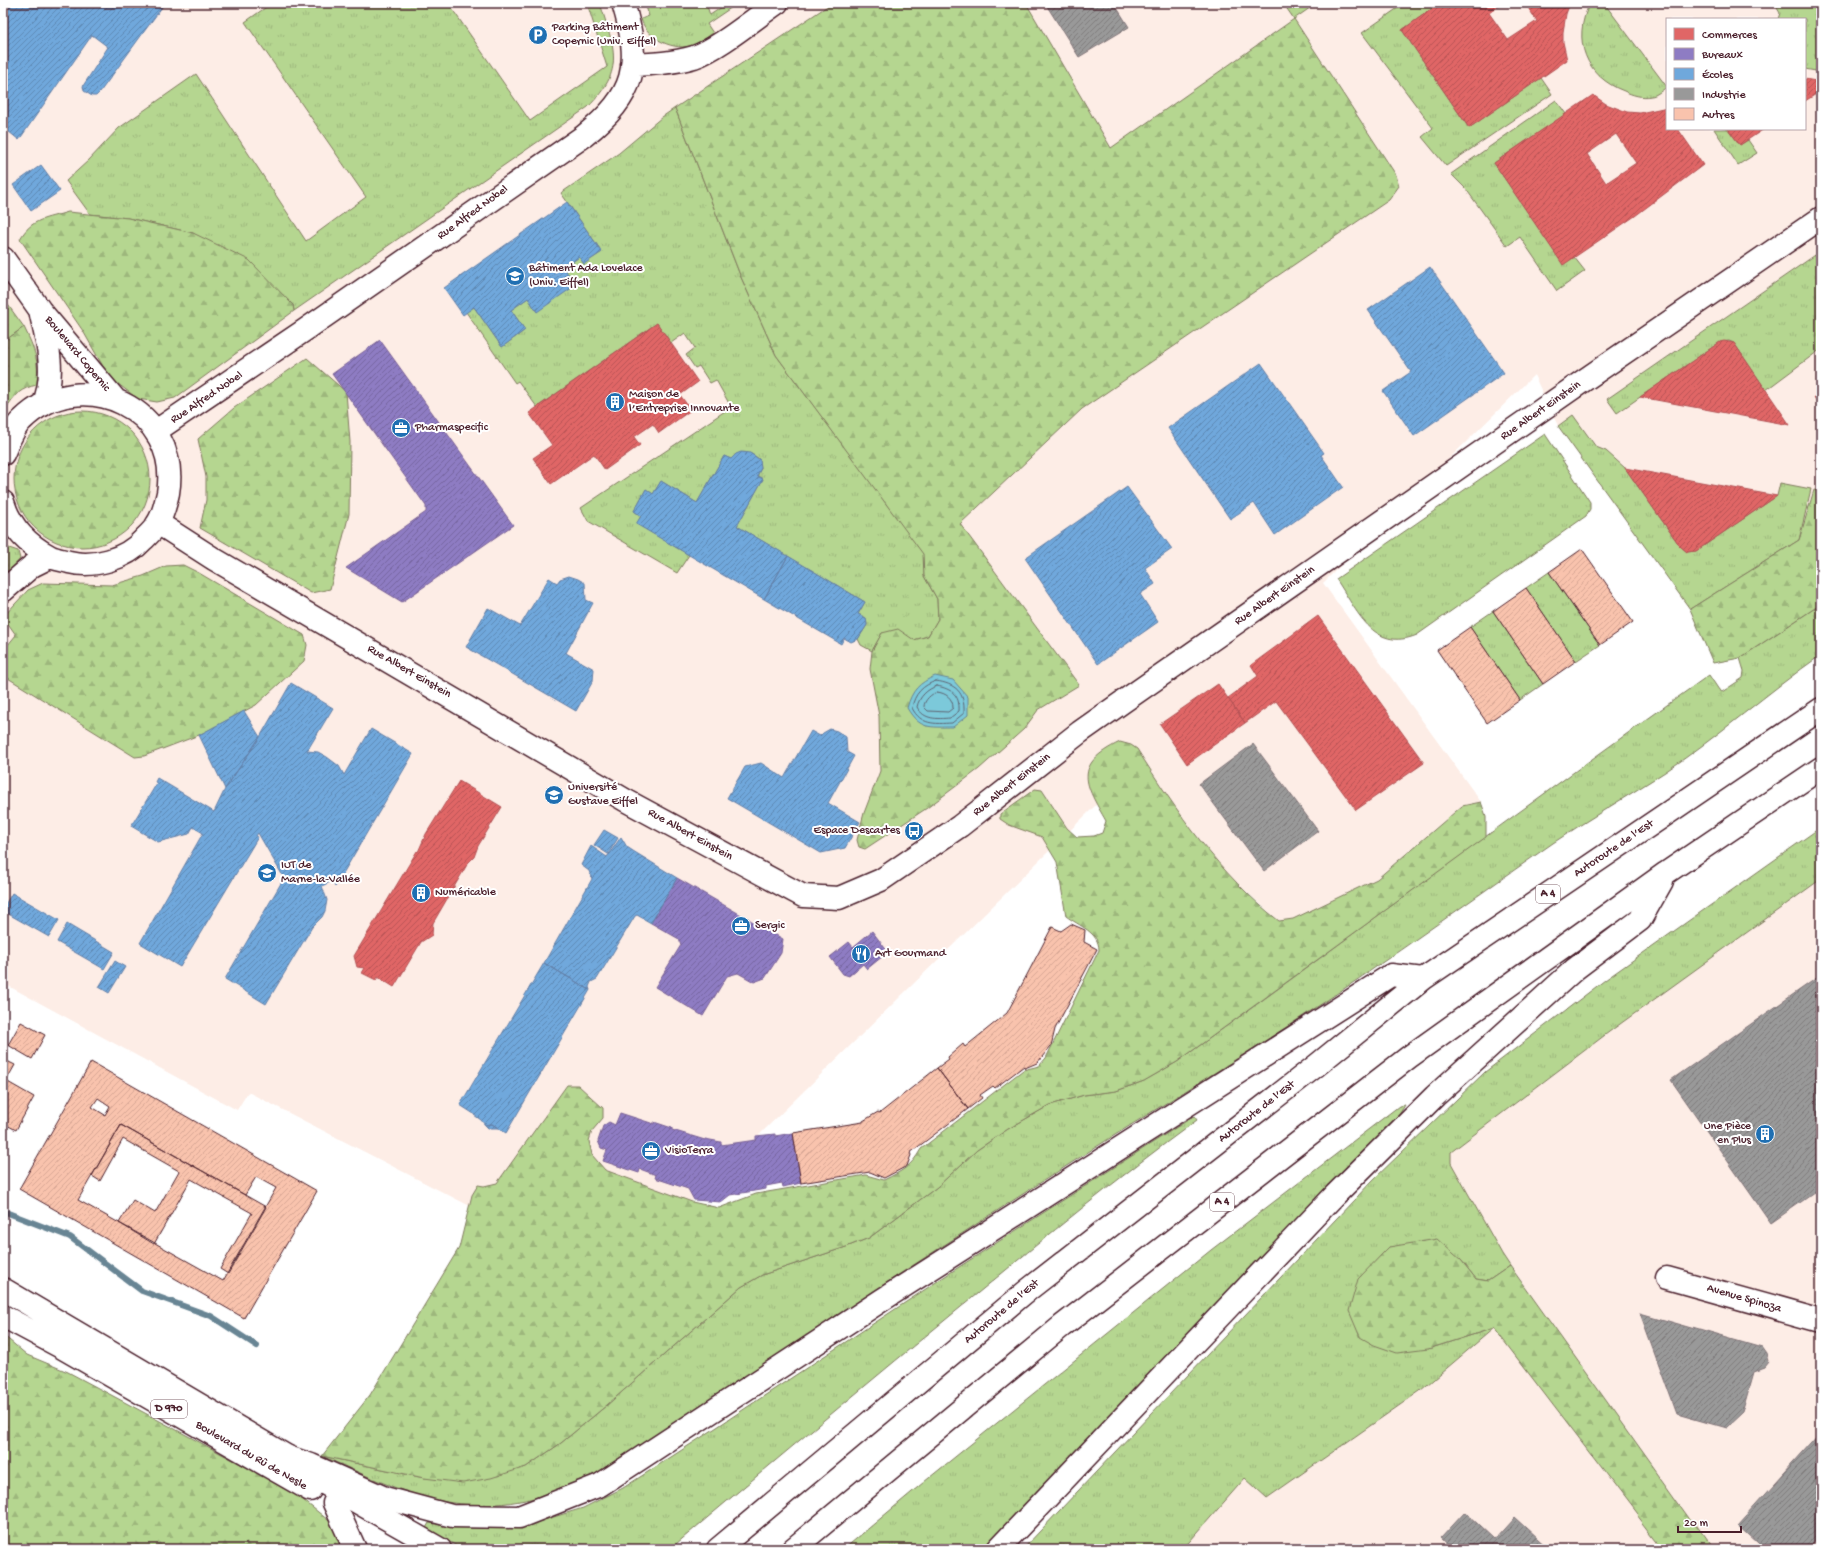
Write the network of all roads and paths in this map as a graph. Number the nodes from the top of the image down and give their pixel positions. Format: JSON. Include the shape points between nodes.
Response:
{"nodes":[{"id":1,"x":623,"y":3,"type":"edge"},
{"id":2,"x":777,"y":3,"type":"edge"},
{"id":3,"x":632,"y":65,"type":"junction"},
{"id":4,"x":1821,"y":218,"type":"edge"},
{"id":5,"x":3,"y":258,"type":"edge"},
{"id":6,"x":40,"y":310,"type":"junction"},
{"id":7,"x":114,"y":398,"type":"junction"},
{"id":8,"x":44,"y":405,"type":"junction"},
{"id":9,"x":12,"y":421,"type":"edge"},
{"id":10,"x":156,"y":432,"type":"junction"},
{"id":11,"x":3,"y":454,"type":"edge"},
{"id":12,"x":5,"y":517,"type":"edge"},
{"id":13,"x":158,"y":523,"type":"junction"},
{"id":14,"x":50,"y":557,"type":"junction"},
{"id":15,"x":3,"y":591,"type":"edge"},
{"id":16,"x":1821,"y":709,"type":"edge"},
{"id":17,"x":1821,"y":768,"type":"edge"},
{"id":18,"x":1666,"y":873,"type":"junction"},
{"id":19,"x":1423,"y":979,"type":"junction"},
{"id":20,"x":1667,"y":1278,"type":"dead end"},
{"id":21,"x":3,"y":1289,"type":"edge"},
{"id":22,"x":3,"y":1316,"type":"edge"},
{"id":23,"x":1821,"y":1321,"type":"edge"},
{"id":24,"x":288,"y":1458,"type":"junction"},
{"id":25,"x":334,"y":1503,"type":"junction"},
{"id":26,"x":355,"y":1549,"type":"edge"},
{"id":27,"x":416,"y":1549,"type":"edge"},
{"id":28,"x":440,"y":1549,"type":"edge"},
{"id":29,"x":718,"y":1549,"type":"edge"},
{"id":30,"x":794,"y":1549,"type":"edge"},
{"id":31,"x":998,"y":1549,"type":"edge"}],
"edges":[{"from":1,"to":3,"type":"main road","name":"Rue Alfred Nobel","via":[[634,45]]},
{"from":2,"to":3,"type":"main road","via":[[716,45],[695,56],[656,64]]},
{"from":3,"to":10,"type":"main road","name":"Rue Alfred Nobel","via":[[627,89],[616,107],[584,136]]},
{"from":4,"to":13,"type":"main road","name":"Rue Albert Einstein","via":[[1080,732],[960,826],[916,857],[881,880],[839,898],[803,896],[676,828]]},
{"from":5,"to":6,"type":"main road","name":"Boulevard Copernic"},
{"from":6,"to":7,"type":"main road","name":"Boulevard Copernic"},
{"from":6,"to":8,"type":"main road","name":"Boulevard Copernic","via":[[50,351],[49,387]]},
{"from":7,"to":8,"type":"main road","via":[[90,394],[66,396]]},
{"from":7,"to":10,"type":"main road","via":[[138,411]]},
{"from":8,"to":9,"type":"main road"},
{"from":9,"to":11,"type":"main road","via":[[10,439]]},
{"from":10,"to":13,"type":"main road","via":[[167,453],[171,477]]},
{"from":12,"to":14,"type":"main road","via":[[26,541]]},
{"from":13,"to":14,"type":"main road","via":[[138,546],[110,561],[79,564]]},
{"from":14,"to":15,"type":"main road","via":[[32,566]]},
{"from":16,"to":19,"type":"main road","name":"Autoroute de l’Est","number":"A 4"},
{"from":17,"to":18,"type":"main road","number":"A 4"},
{"from":18,"to":30,"type":"main road","number":"A 4","via":[[1409,1057],[1337,1112],[1062,1326]]},
{"from":18,"to":31,"type":"main road","via":[[1640,920],[1575,969],[1435,1096],[1335,1195]]},
{"from":19,"to":24,"type":"main road","via":[[1391,975],[882,1300],[600,1485],[519,1517],[452,1516],[385,1498],[311,1465]]},
{"from":19,"to":29,"type":"main road","name":"Autoroute de l’Est","number":"A 4","via":[[1028,1290]]},
{"from":20,"to":23,"type":"main road","name":"Avenue Spinoza"},
{"from":21,"to":24,"type":"main road","number":"D 970"},
{"from":22,"to":25,"type":"main road","name":"Boulevard du Rû de Nesle","number":"D 970"},
{"from":24,"to":28,"type":"main road","number":"D 970","via":[[306,1473]]},
{"from":25,"to":26,"type":"main road"},
{"from":25,"to":27,"type":"main road","name":"Boulevard du Rû de Nesle","number":"D 970"}]}
